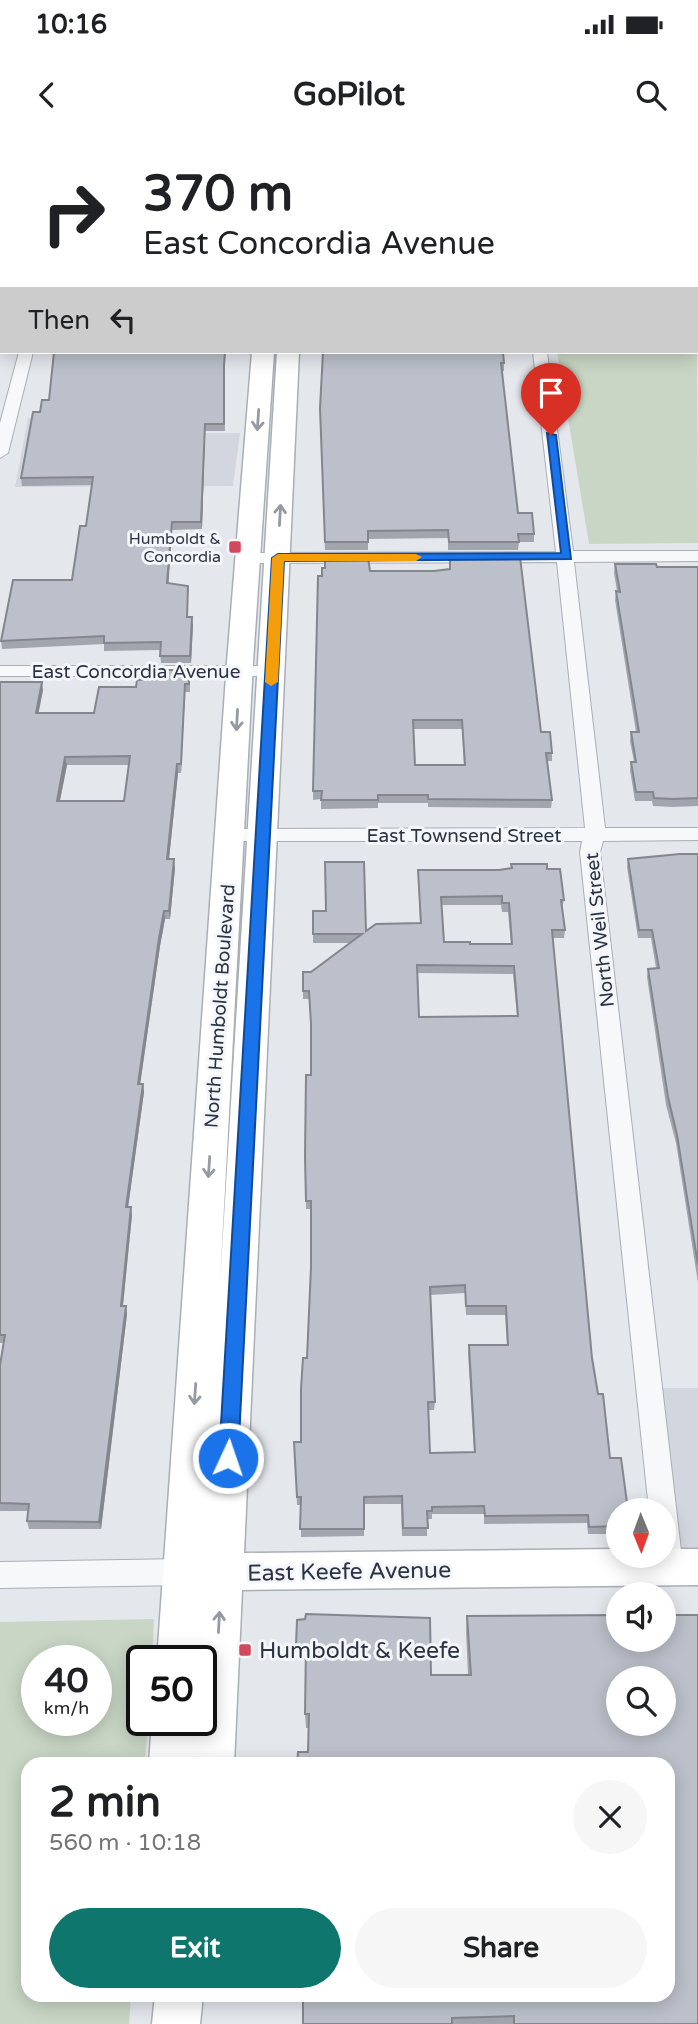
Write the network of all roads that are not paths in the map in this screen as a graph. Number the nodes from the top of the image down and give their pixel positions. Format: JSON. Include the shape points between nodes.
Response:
{"nodes":[{"id":1,"x":25,"y":354,"type":"edge"},
{"id":2,"x":263,"y":354,"type":"edge"},
{"id":3,"x":288,"y":354,"type":"edge"},
{"id":4,"x":540,"y":354,"type":"edge"},
{"id":5,"x":0,"y":453,"type":"edge"},
{"id":6,"x":567,"y":556,"type":"junction"},
{"id":7,"x":698,"y":556,"type":"edge"},
{"id":8,"x":263,"y":558,"type":"junction"},
{"id":9,"x":0,"y":671,"type":"edge"},
{"id":10,"x":256,"y":671,"type":"junction"},
{"id":11,"x":593,"y":834,"type":"junction"},
{"id":12,"x":698,"y":834,"type":"edge"},
{"id":13,"x":230,"y":835,"type":"junction"},
{"id":14,"x":263,"y":835,"type":"junction"},
{"id":15,"x":661,"y":1498,"type":"edge"},
{"id":16,"x":676,"y":1546,"type":"edge"},
{"id":17,"x":684,"y":1567,"type":"edge"},
{"id":18,"x":203,"y":1572,"type":"junction"},
{"id":19,"x":0,"y":1575,"type":"edge"},
{"id":20,"x":182,"y":1645,"type":"edge"},
{"id":21,"x":173,"y":1736,"type":"edge"},
{"id":22,"x":171,"y":1757,"type":"edge"},
{"id":23,"x":212,"y":1757,"type":"edge"}],
"edges":[{"from":1,"to":5,"type":"street"},
{"from":2,"to":8,"type":"main road","name":"North Humboldt Boulevard","one_way":true},
{"from":8,"to":3,"type":"main road","name":"North Humboldt Boulevard","one_way":true},
{"from":4,"to":6,"type":"street","name":"North Weil Street"},
{"from":6,"to":7,"type":"street"},
{"from":6,"to":8,"type":"street"},
{"from":6,"to":11,"type":"street","name":"North Weil Street","via":[[597,821]]},
{"from":8,"to":10,"type":"main road","name":"North Humboldt Boulevard"},
{"from":9,"to":10,"type":"street","name":"East Concordia Avenue"},
{"from":10,"to":13,"type":"main road","name":"North Humboldt Boulevard","one_way":true},
{"from":10,"to":14,"type":"main road","name":"North Humboldt Boulevard"},
{"from":11,"to":12,"type":"street","name":"East Townsend Street"},
{"from":11,"to":14,"type":"street","name":"East Townsend Street"},
{"from":11,"to":15,"type":"street","name":"North Weil Street","via":[[590,852]]},
{"from":13,"to":14,"type":"street","name":"East Townsend Street"},
{"from":13,"to":18,"type":"main road","name":"North Humboldt Boulevard","one_way":true},
{"from":14,"to":18,"type":"main road","name":"North Humboldt Boulevard"},
{"from":16,"to":17,"type":"street","name":"North Weil Street"},
{"from":17,"to":18,"type":"main road","name":"East Keefe Avenue"},
{"from":18,"to":19,"type":"street","name":"East Keefe Avenue"},
{"from":18,"to":20,"type":"main road","name":"North Humboldt Boulevard"},
{"from":23,"to":18,"type":"main road","name":"North Humboldt Boulevard","one_way":true},
{"from":21,"to":22,"type":"main road"}]}
